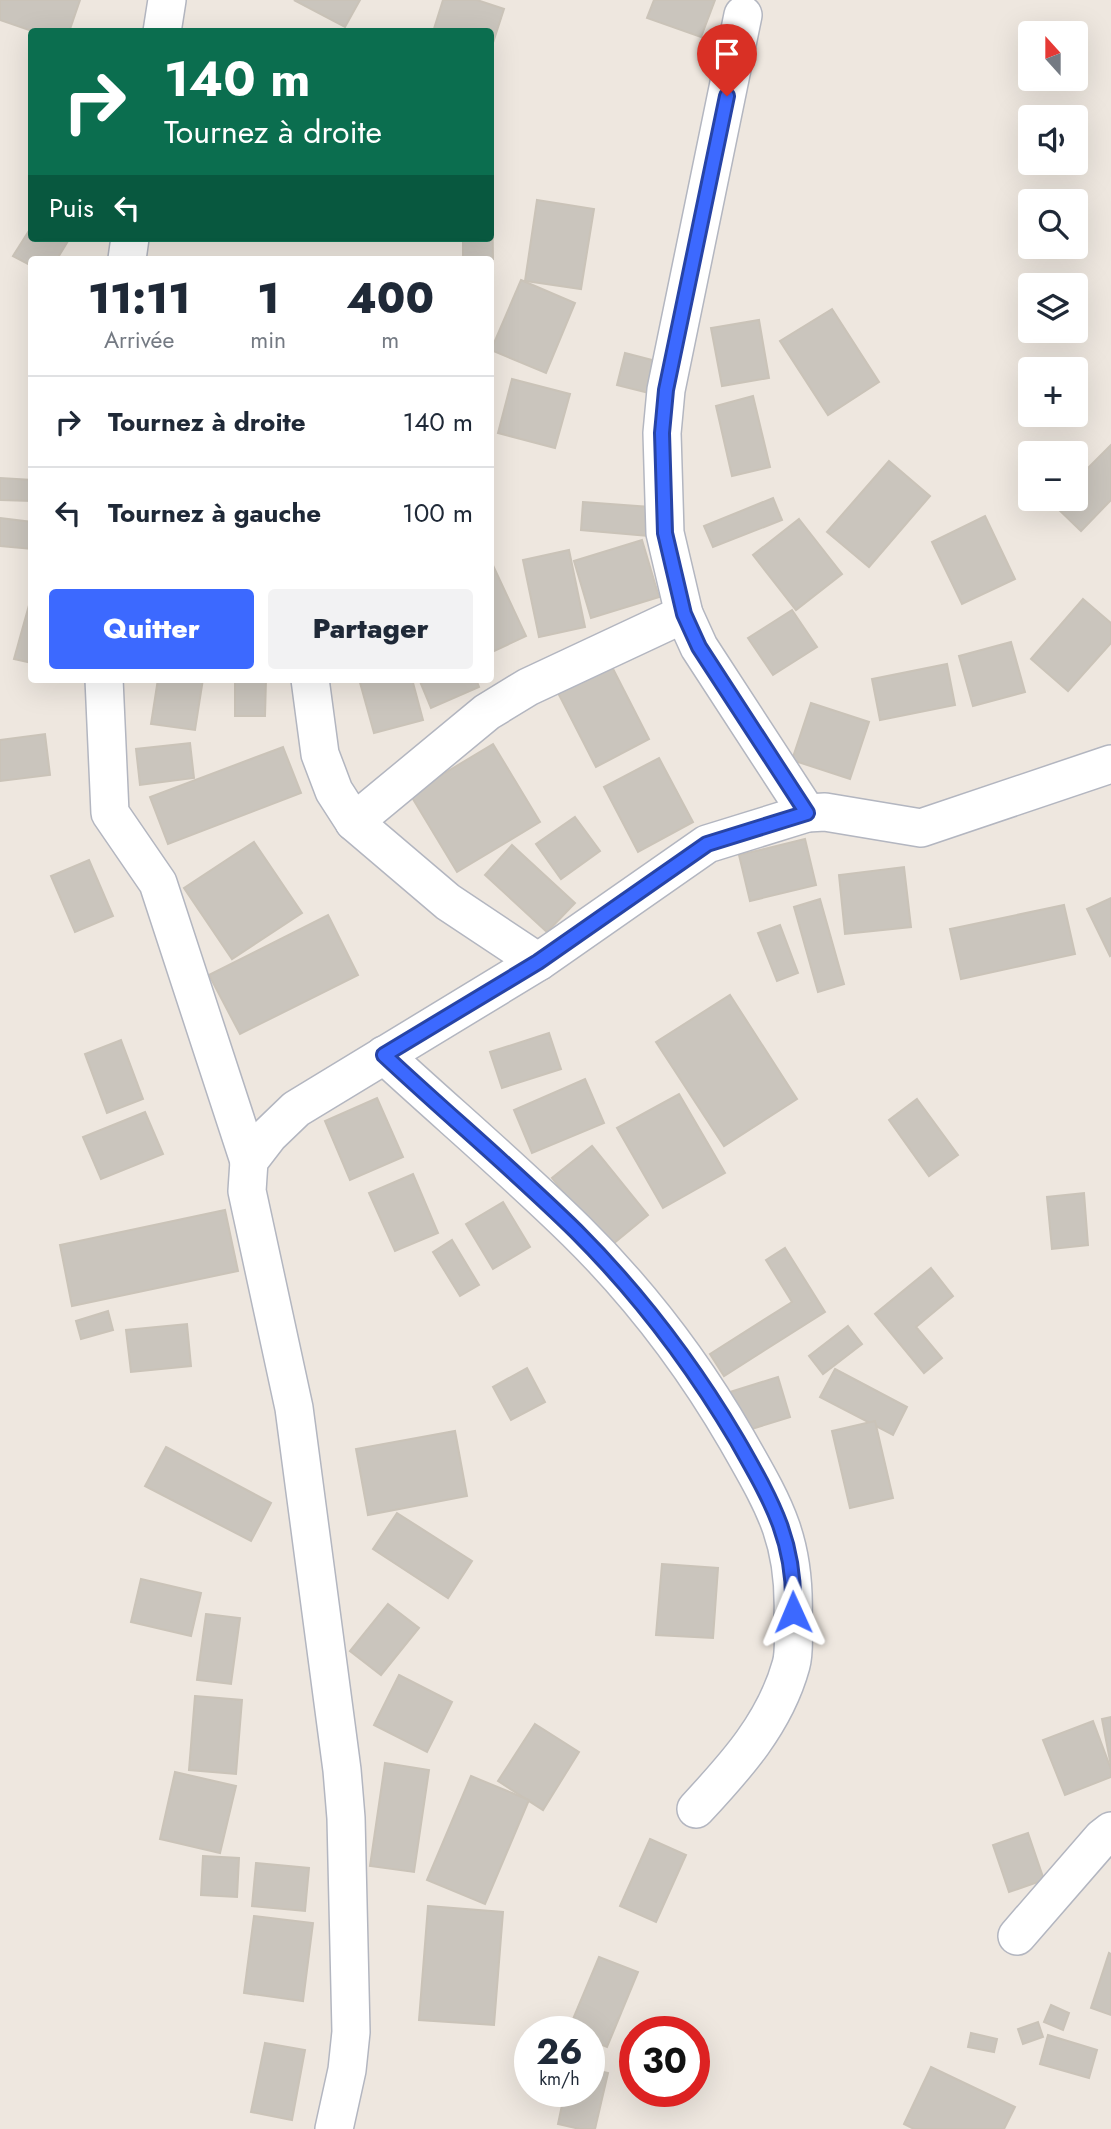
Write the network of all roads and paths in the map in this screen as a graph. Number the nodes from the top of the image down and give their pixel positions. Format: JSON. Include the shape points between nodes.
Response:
{"nodes":[{"id":1,"x":167,"y":0,"type":"edge"},
{"id":2,"x":743,"y":15,"type":"dead end"},
{"id":3,"x":163,"y":28,"type":"edge"},
{"id":4,"x":684,"y":614,"type":"junction"},
{"id":5,"x":104,"y":683,"type":"edge"},
{"id":6,"x":311,"y":683,"type":"edge"},
{"id":7,"x":1111,"y":764,"type":"edge"},
{"id":8,"x":807,"y":813,"type":"junction"},
{"id":9,"x":354,"y":822,"type":"junction"},
{"id":10,"x":538,"y":962,"type":"junction"},
{"id":11,"x":384,"y":1055,"type":"junction"},
{"id":12,"x":249,"y":1161,"type":"junction"},
{"id":13,"x":696,"y":1809,"type":"dead end"},
{"id":14,"x":1111,"y":1831,"type":"edge"},
{"id":15,"x":1017,"y":1936,"type":"dead end"},
{"id":16,"x":334,"y":2129,"type":"edge"}],
"edges":[{"from":1,"to":3,"type":"street"},
{"from":2,"to":4,"type":"street","via":[[666,390],[662,433],[665,533]]},
{"from":4,"to":8,"type":"street","via":[[699,647]]},
{"from":4,"to":9,"type":"street","via":[[528,687],[487,712]]},
{"from":5,"to":12,"type":"street","via":[[110,813],[158,883]]},
{"from":6,"to":9,"type":"street","via":[[320,754],[334,791]]},
{"from":7,"to":8,"type":"street","via":[[921,828]]},
{"from":8,"to":10,"type":"street","via":[[707,844]]},
{"from":9,"to":10,"type":"street","via":[[447,902]]},
{"from":10,"to":11,"type":"street"},
{"from":11,"to":12,"type":"street","via":[[296,1109]]},
{"from":11,"to":13,"type":"street","via":[[576,1231],[645,1306],[709,1392],[771,1500],[788,1542],[794,1587],[792,1663],[773,1713],[741,1761]]},
{"from":12,"to":16,"type":"street","via":[[247,1191],[294,1408],[343,1782],[351,2032]]},
{"from":14,"to":15,"type":"street"}]}
